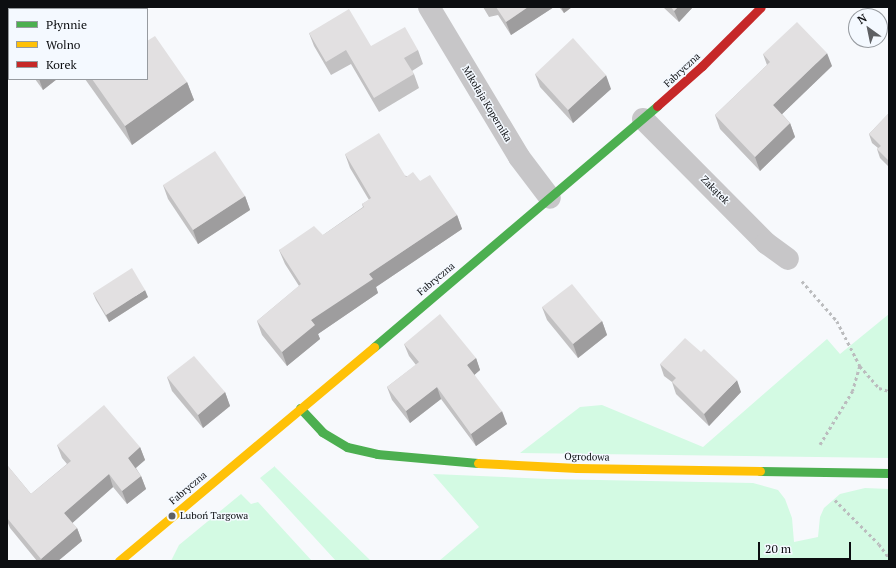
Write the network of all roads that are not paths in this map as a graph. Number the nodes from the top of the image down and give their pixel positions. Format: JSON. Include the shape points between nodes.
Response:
{"nodes":[{"id":1,"x":429,"y":7,"type":"edge"},
{"id":2,"x":761,"y":7,"type":"edge"},
{"id":3,"x":643,"y":119,"type":"junction"},
{"id":4,"x":550,"y":198,"type":"junction"},
{"id":5,"x":788,"y":259,"type":"road end"},
{"id":6,"x":300,"y":408,"type":"junction"},
{"id":7,"x":889,"y":473,"type":"edge"},
{"id":8,"x":119,"y":561,"type":"edge"}],
"edges":[{"from":1,"to":4,"type":"street","name":"Mikołaja Kopernika","via":[[519,157]]},
{"from":2,"to":3,"type":"street","name":"Fabryczna","via":[[702,66]]},
{"from":3,"to":4,"type":"street","name":"Fabryczna"},
{"from":3,"to":5,"type":"street","name":"Zakątek","via":[[766,243]]},
{"from":4,"to":6,"type":"street","name":"Fabryczna"},
{"from":6,"to":7,"type":"street","name":"Ogrodowa","via":[[322,432],[346,447],[377,454],[561,468]]},
{"from":6,"to":8,"type":"street","name":"Fabryczna"}]}
